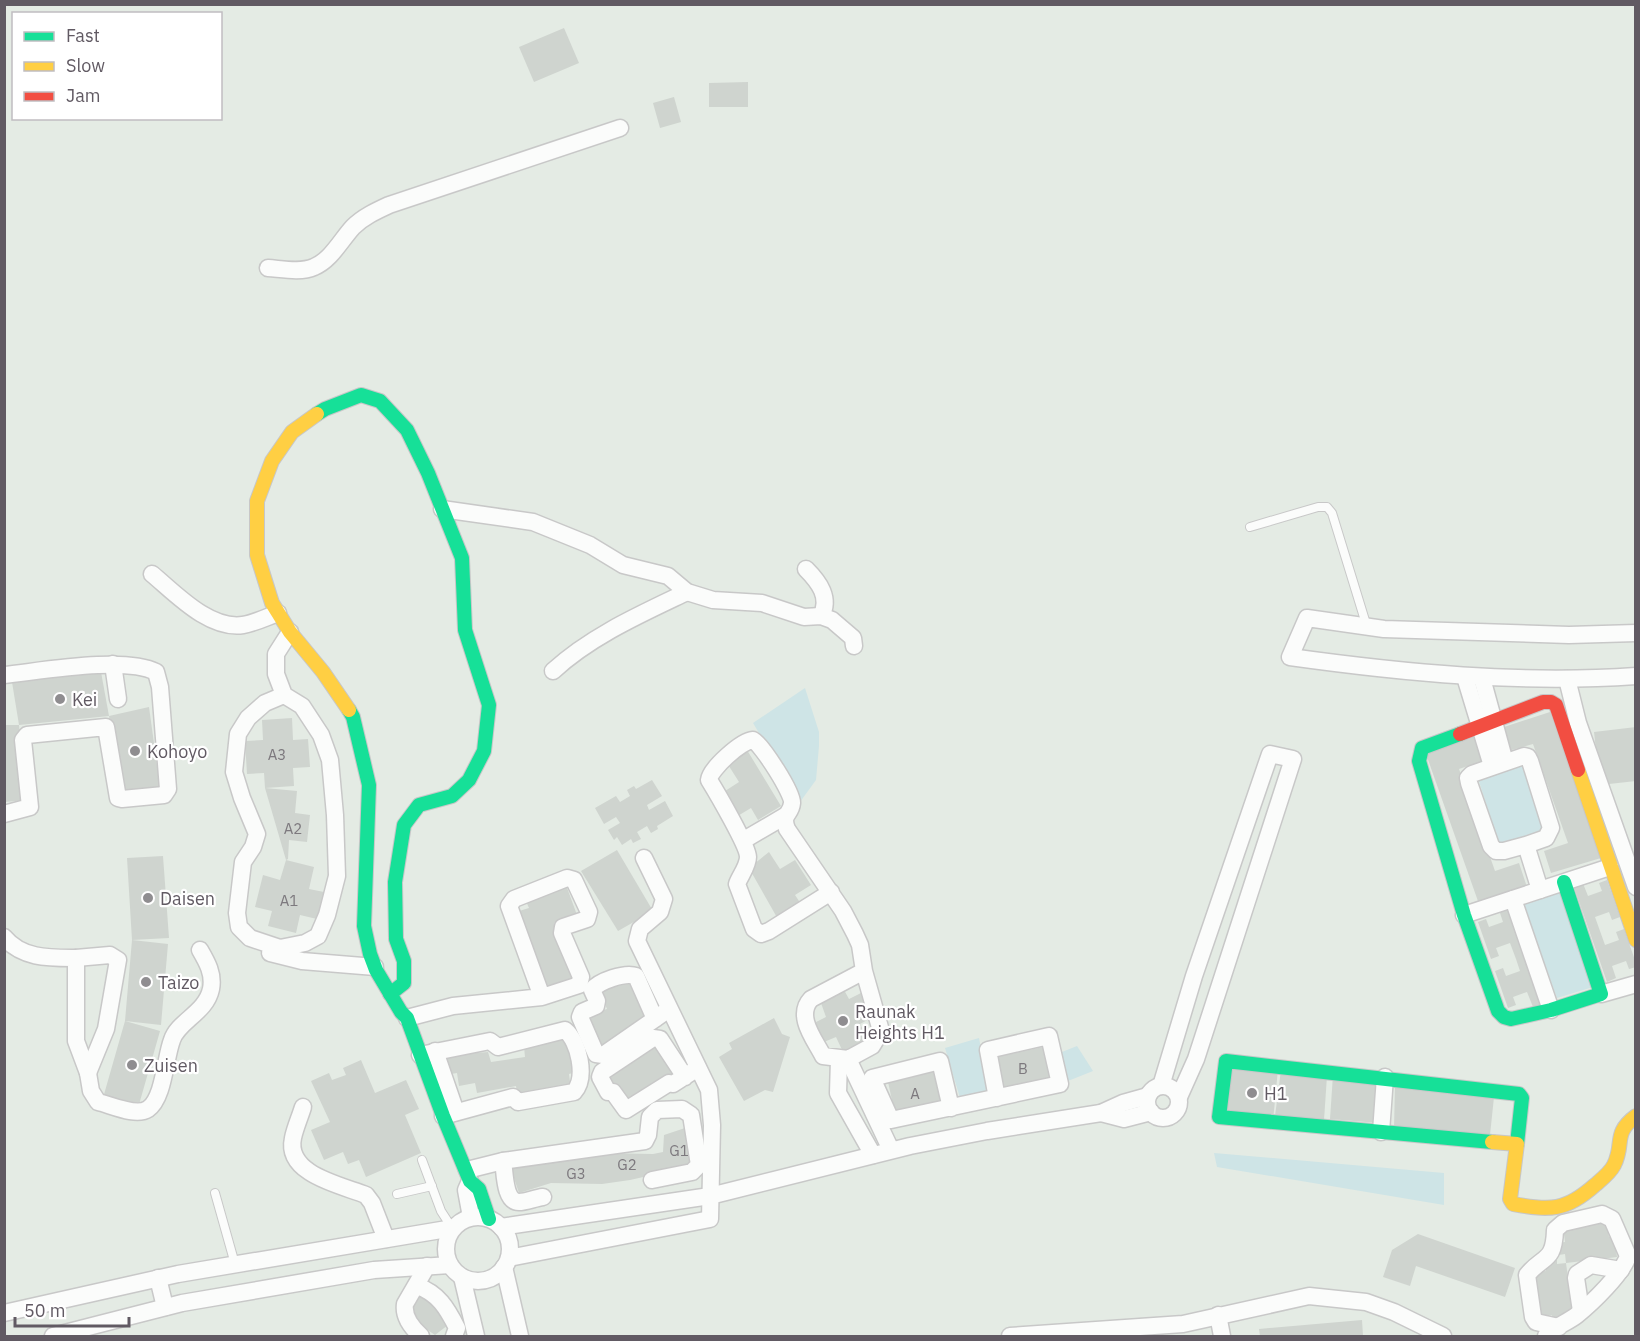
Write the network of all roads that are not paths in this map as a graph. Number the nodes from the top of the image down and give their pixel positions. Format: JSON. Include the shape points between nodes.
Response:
{"nodes":[{"id":1,"x":620,"y":128,"type":"dead end"},
{"id":2,"x":268,"y":268,"type":"dead end"},
{"id":3,"x":442,"y":509,"type":"junction"},
{"id":4,"x":1250,"y":527,"type":"dead end"},
{"id":5,"x":806,"y":569,"type":"dead end"},
{"id":6,"x":152,"y":574,"type":"dead end"},
{"id":7,"x":687,"y":592,"type":"junction"},
{"id":8,"x":278,"y":613,"type":"junction"},
{"id":9,"x":821,"y":616,"type":"junction"},
{"id":10,"x":1367,"y":627,"type":"junction"},
{"id":11,"x":290,"y":632,"type":"junction"},
{"id":12,"x":1635,"y":633,"type":"edge"},
{"id":13,"x":854,"y":646,"type":"dead end"},
{"id":14,"x":113,"y":664,"type":"junction"},
{"id":15,"x":553,"y":671,"type":"dead end"},
{"id":16,"x":4,"y":675,"type":"edge"},
{"id":17,"x":1635,"y":676,"type":"edge"},
{"id":18,"x":1465,"y":677,"type":"junction"},
{"id":19,"x":1482,"y":678,"type":"junction"},
{"id":20,"x":1567,"y":679,"type":"junction"},
{"id":21,"x":284,"y":695,"type":"junction"},
{"id":22,"x":117,"y":699,"type":"dead end"},
{"id":23,"x":1486,"y":722,"type":"junction"},
{"id":24,"x":1499,"y":764,"type":"junction"},
{"id":25,"x":4,"y":814,"type":"edge"},
{"id":26,"x":785,"y":816,"type":"junction"},
{"id":27,"x":744,"y":840,"type":"junction"},
{"id":28,"x":1526,"y":845,"type":"junction"},
{"id":29,"x":644,"y":858,"type":"dead end"},
{"id":30,"x":1610,"y":867,"type":"junction"},
{"id":31,"x":1564,"y":882,"type":"junction"},
{"id":32,"x":1635,"y":887,"type":"edge"},
{"id":33,"x":1540,"y":890,"type":"junction"},
{"id":34,"x":831,"y":892,"type":"junction"},
{"id":35,"x":1513,"y":899,"type":"junction"},
{"id":36,"x":1464,"y":915,"type":"junction"},
{"id":37,"x":4,"y":937,"type":"edge"},
{"id":38,"x":1635,"y":940,"type":"edge"},
{"id":39,"x":200,"y":950,"type":"dead end"},
{"id":40,"x":270,"y":953,"type":"dead end"},
{"id":41,"x":71,"y":958,"type":"junction"},
{"id":42,"x":375,"y":967,"type":"junction"},
{"id":43,"x":864,"y":971,"type":"junction"},
{"id":44,"x":1635,"y":984,"type":"edge"},
{"id":45,"x":390,"y":994,"type":"junction"},
{"id":46,"x":1601,"y":994,"type":"junction"},
{"id":47,"x":542,"y":997,"type":"junction"},
{"id":48,"x":669,"y":1009,"type":"junction"},
{"id":49,"x":1551,"y":1010,"type":"junction"},
{"id":50,"x":407,"y":1018,"type":"junction"},
{"id":51,"x":655,"y":1019,"type":"junction"},
{"id":52,"x":65,"y":1034,"type":"dead end"},
{"id":53,"x":428,"y":1053,"type":"junction"},
{"id":54,"x":844,"y":1059,"type":"junction"},
{"id":55,"x":88,"y":1073,"type":"junction"},
{"id":56,"x":691,"y":1073,"type":"junction"},
{"id":57,"x":1385,"y":1077,"type":"junction"},
{"id":58,"x":1179,"y":1096,"type":"junction"},
{"id":59,"x":1153,"y":1098,"type":"junction"},
{"id":60,"x":988,"y":1100,"type":"junction"},
{"id":61,"x":303,"y":1107,"type":"dead end"},
{"id":62,"x":951,"y":1108,"type":"junction"},
{"id":63,"x":450,"y":1114,"type":"junction"},
{"id":64,"x":1635,"y":1116,"type":"edge"},
{"id":65,"x":902,"y":1118,"type":"junction"},
{"id":66,"x":987,"y":1131,"type":"junction"},
{"id":67,"x":1381,"y":1132,"type":"junction"},
{"id":68,"x":1517,"y":1144,"type":"junction"},
{"id":69,"x":910,"y":1146,"type":"junction"},
{"id":70,"x":891,"y":1150,"type":"junction"},
{"id":71,"x":873,"y":1155,"type":"junction"},
{"id":72,"x":423,"y":1160,"type":"dead end"},
{"id":73,"x":503,"y":1161,"type":"junction"},
{"id":74,"x":469,"y":1175,"type":"junction"},
{"id":75,"x":652,"y":1180,"type":"dead end"},
{"id":76,"x":432,"y":1186,"type":"junction"},
{"id":77,"x":215,"y":1194,"type":"dead end"},
{"id":78,"x":397,"y":1194,"type":"dead end"},
{"id":79,"x":710,"y":1196,"type":"junction"},
{"id":80,"x":543,"y":1197,"type":"dead end"},
{"id":81,"x":471,"y":1217,"type":"junction"},
{"id":82,"x":495,"y":1223,"type":"junction"},
{"id":83,"x":453,"y":1228,"type":"junction"},
{"id":84,"x":386,"y":1239,"type":"junction"},
{"id":85,"x":506,"y":1263,"type":"junction"},
{"id":86,"x":235,"y":1264,"type":"junction"},
{"id":87,"x":427,"y":1266,"type":"junction"},
{"id":88,"x":1621,"y":1270,"type":"junction"},
{"id":89,"x":456,"y":1271,"type":"junction"},
{"id":90,"x":158,"y":1278,"type":"junction"},
{"id":91,"x":417,"y":1286,"type":"junction"},
{"id":92,"x":165,"y":1307,"type":"junction"},
{"id":93,"x":1581,"y":1311,"type":"junction"},
{"id":94,"x":4,"y":1313,"type":"edge"},
{"id":95,"x":1218,"y":1315,"type":"junction"},
{"id":96,"x":1184,"y":1330,"type":"edge"},
{"id":97,"x":1418,"y":1332,"type":"edge"},
{"id":98,"x":1552,"y":1332,"type":"edge"},
{"id":99,"x":53,"y":1336,"type":"edge"},
{"id":100,"x":421,"y":1336,"type":"edge"},
{"id":101,"x":454,"y":1336,"type":"edge"},
{"id":102,"x":476,"y":1336,"type":"edge"},
{"id":103,"x":520,"y":1336,"type":"edge"},
{"id":104,"x":1010,"y":1336,"type":"edge"},
{"id":105,"x":1222,"y":1336,"type":"edge"},
{"id":106,"x":1443,"y":1336,"type":"edge"}],
"edges":[{"from":1,"to":2,"type":"street","via":[[389,205],[355,226],[314,267]]},
{"from":3,"to":7,"type":"street","via":[[533,522],[590,545],[623,565],[668,576]]},
{"from":3,"to":8,"type":"street","via":[[407,430],[380,401],[361,395],[325,409],[292,432],[272,461],[257,501],[257,555]]},
{"from":3,"to":45,"type":"street","via":[[462,558],[465,630],[489,705],[484,751],[469,780],[452,796],[419,805],[404,825],[395,882],[396,939],[406,975],[405,982]]},
{"from":4,"to":10,"type":"lane","via":[[1327,507]]},
{"from":5,"to":9,"type":"street","via":[[818,580],[824,595]]},
{"from":6,"to":8,"type":"street","via":[[201,615],[226,623],[242,625]]},
{"from":7,"to":9,"type":"street","via":[[713,600],[762,603],[804,617]]},
{"from":7,"to":15,"type":"street","via":[[620,624]]},
{"from":8,"to":11,"type":"street"},
{"from":9,"to":13,"type":"street","via":[[853,638]]},
{"from":10,"to":12,"type":"street","via":[[1569,635]]},
{"from":10,"to":18,"type":"street","via":[[1307,618],[1290,657]]},
{"from":11,"to":21,"type":"street","via":[[276,654],[276,674]]},
{"from":11,"to":42,"type":"street","via":[[353,717],[369,785],[364,926]]},
{"from":14,"to":16,"type":"street"},
{"from":14,"to":22,"type":"street"},
{"from":14,"to":25,"type":"street","via":[[147,667],[156,672],[167,793],[118,798],[106,727],[27,735],[24,740],[30,807]]},
{"from":17,"to":20,"type":"street"},
{"from":18,"to":19,"type":"street"},
{"from":18,"to":23,"type":"street"},
{"from":19,"to":20,"type":"street"},
{"from":19,"to":23,"type":"street"},
{"from":20,"to":32,"type":"street"},
{"from":21,"to":21,"type":"street","via":[[302,706],[321,735],[330,760],[337,876],[318,936],[280,948],[250,938],[239,927],[243,862],[257,834],[234,772],[238,734],[248,718],[265,703]]},
{"from":23,"to":24,"type":"street"},
{"from":23,"to":30,"type":"street","via":[[1543,702],[1556,705]]},
{"from":23,"to":36,"type":"street","via":[[1422,748],[1419,761]]},
{"from":24,"to":28,"type":"street","via":[[1528,757],[1551,828],[1546,838]]},
{"from":24,"to":28,"type":"street","via":[[1468,778],[1491,846],[1504,851]]},
{"from":26,"to":27,"type":"street"},
{"from":26,"to":27,"type":"street","via":[[792,797],[761,746],[753,740],[744,742],[711,771],[709,780]]},
{"from":26,"to":34,"type":"street","via":[[787,829]]},
{"from":27,"to":34,"type":"street","via":[[748,857],[737,884],[757,932],[769,931]]},
{"from":28,"to":33,"type":"street"},
{"from":29,"to":48,"type":"street","via":[[664,899],[660,912],[640,929],[638,941]]},
{"from":30,"to":31,"type":"street"},
{"from":30,"to":38,"type":"street"},
{"from":31,"to":33,"type":"street"},
{"from":31,"to":46,"type":"street"},
{"from":33,"to":35,"type":"street"},
{"from":34,"to":43,"type":"street","via":[[860,945]]},
{"from":35,"to":36,"type":"street"},
{"from":35,"to":49,"type":"street"},
{"from":36,"to":49,"type":"street","via":[[1498,1011],[1511,1019]]},
{"from":37,"to":41,"type":"street","via":[[31,956]]},
{"from":39,"to":55,"type":"street","via":[[211,970],[211,988],[206,1003],[172,1037],[156,1100],[147,1110],[138,1113],[98,1102]]},
{"from":40,"to":42,"type":"street","via":[[302,961]]},
{"from":41,"to":52,"type":"street"},
{"from":41,"to":55,"type":"street","via":[[76,1041]]},
{"from":41,"to":55,"type":"street","via":[[110,955],[118,960],[106,1029]]},
{"from":42,"to":45,"type":"street"},
{"from":43,"to":54,"type":"street","via":[[881,1031],[872,1046]]},
{"from":43,"to":54,"type":"street","via":[[811,999],[805,1007],[805,1021],[824,1056]]},
{"from":44,"to":46,"type":"street"},
{"from":45,"to":50,"type":"street"},
{"from":46,"to":49,"type":"street"},
{"from":47,"to":47,"type":"street","via":[[509,906],[514,899],[567,878],[574,880],[589,912],[587,919],[563,927],[562,933],[581,978],[579,985]]},
{"from":47,"to":50,"type":"street","via":[[453,1006]]},
{"from":48,"to":51,"type":"street"},
{"from":48,"to":56,"type":"street"},
{"from":50,"to":53,"type":"street"},
{"from":51,"to":51,"type":"street","via":[[603,1055],[596,1054],[580,1017],[596,1006],[592,990],[596,985],[630,974],[636,976]]},
{"from":53,"to":63,"type":"street"},
{"from":53,"to":63,"type":"street","via":[[489,1041],[498,1047],[565,1030],[572,1035],[582,1071],[574,1092],[518,1102],[513,1097]]},
{"from":54,"to":70,"type":"street"},
{"from":54,"to":71,"type":"street","via":[[838,1093]]},
{"from":56,"to":56,"type":"street","via":[[626,1110],[600,1077],[653,1038],[660,1039]]},
{"from":56,"to":79,"type":"street","via":[[709,1090]]},
{"from":57,"to":67,"type":"street"},
{"from":57,"to":67,"type":"street","via":[[1227,1060],[1218,1115]]},
{"from":57,"to":68,"type":"street","via":[[1521,1094]]},
{"from":58,"to":59,"type":"street","via":[[1172,1089]]},
{"from":58,"to":59,"type":"street","via":[[1174,1115],[1164,1119]]},
{"from":58,"to":59,"type":"street","via":[[1196,1059],[1293,759],[1270,754]]},
{"from":59,"to":66,"type":"street","via":[[1123,1103],[1101,1113]]},
{"from":60,"to":60,"type":"street","via":[[988,1050],[1049,1036],[1060,1084]]},
{"from":60,"to":62,"type":"street"},
{"from":60,"to":66,"type":"street"},
{"from":61,"to":84,"type":"street","via":[[292,1140],[294,1158],[303,1170],[366,1195]]},
{"from":62,"to":65,"type":"street"},
{"from":62,"to":65,"type":"street","via":[[940,1061],[872,1078],[891,1120]]},
{"from":63,"to":74,"type":"street"},
{"from":64,"to":68,"type":"street","via":[[1621,1127],[1617,1159],[1610,1171],[1574,1204],[1557,1209],[1538,1209],[1511,1201]]},
{"from":65,"to":69,"type":"street"},
{"from":66,"to":69,"type":"street"},
{"from":67,"to":68,"type":"street"},
{"from":69,"to":70,"type":"street"},
{"from":70,"to":71,"type":"street"},
{"from":71,"to":79,"type":"street"},
{"from":72,"to":76,"type":"lane"},
{"from":73,"to":74,"type":"street"},
{"from":73,"to":75,"type":"street","via":[[645,1141],[650,1117],[657,1110],[682,1108],[691,1115],[699,1165],[692,1172]]},
{"from":73,"to":80,"type":"street","via":[[508,1194],[513,1200]]},
{"from":74,"to":81,"type":"street","via":[[466,1190]]},
{"from":74,"to":82,"type":"street"},
{"from":76,"to":78,"type":"lane"},
{"from":76,"to":83,"type":"lane","via":[[441,1211]]},
{"from":77,"to":86,"type":"lane"},
{"from":79,"to":82,"type":"street"},
{"from":79,"to":85,"type":"street","via":[[710,1219]]},
{"from":81,"to":82,"type":"street"},
{"from":81,"to":83,"type":"street"},
{"from":82,"to":85,"type":"street","via":[[508,1236]]},
{"from":83,"to":84,"type":"street"},
{"from":83,"to":89,"type":"street","via":[[446,1246]]},
{"from":84,"to":86,"type":"street"},
{"from":85,"to":89,"type":"street","via":[[498,1274],[480,1281]]},
{"from":85,"to":103,"type":"street"},
{"from":86,"to":90,"type":"street"},
{"from":87,"to":89,"type":"street"},
{"from":87,"to":91,"type":"street"},
{"from":87,"to":92,"type":"street","via":[[374,1270]]},
{"from":88,"to":93,"type":"street"},
{"from":88,"to":93,"type":"street","via":[[1592,1265],[1577,1274]]},
{"from":88,"to":98,"type":"street","via":[[1628,1256],[1611,1219],[1602,1214],[1563,1223],[1555,1230],[1555,1246],[1527,1275],[1533,1317]]},
{"from":89,"to":102,"type":"street"},
{"from":90,"to":92,"type":"street"},
{"from":90,"to":94,"type":"street"},
{"from":91,"to":100,"type":"street","via":[[404,1310]]},
{"from":91,"to":101,"type":"street","via":[[440,1299],[457,1328]]},
{"from":92,"to":99,"type":"street"},
{"from":93,"to":98,"type":"street"},
{"from":95,"to":96,"type":"street"},
{"from":95,"to":97,"type":"street","via":[[1309,1296],[1366,1302],[1394,1312]]},
{"from":95,"to":105,"type":"street"},
{"from":96,"to":104,"type":"street"},
{"from":97,"to":106,"type":"street"}]}
